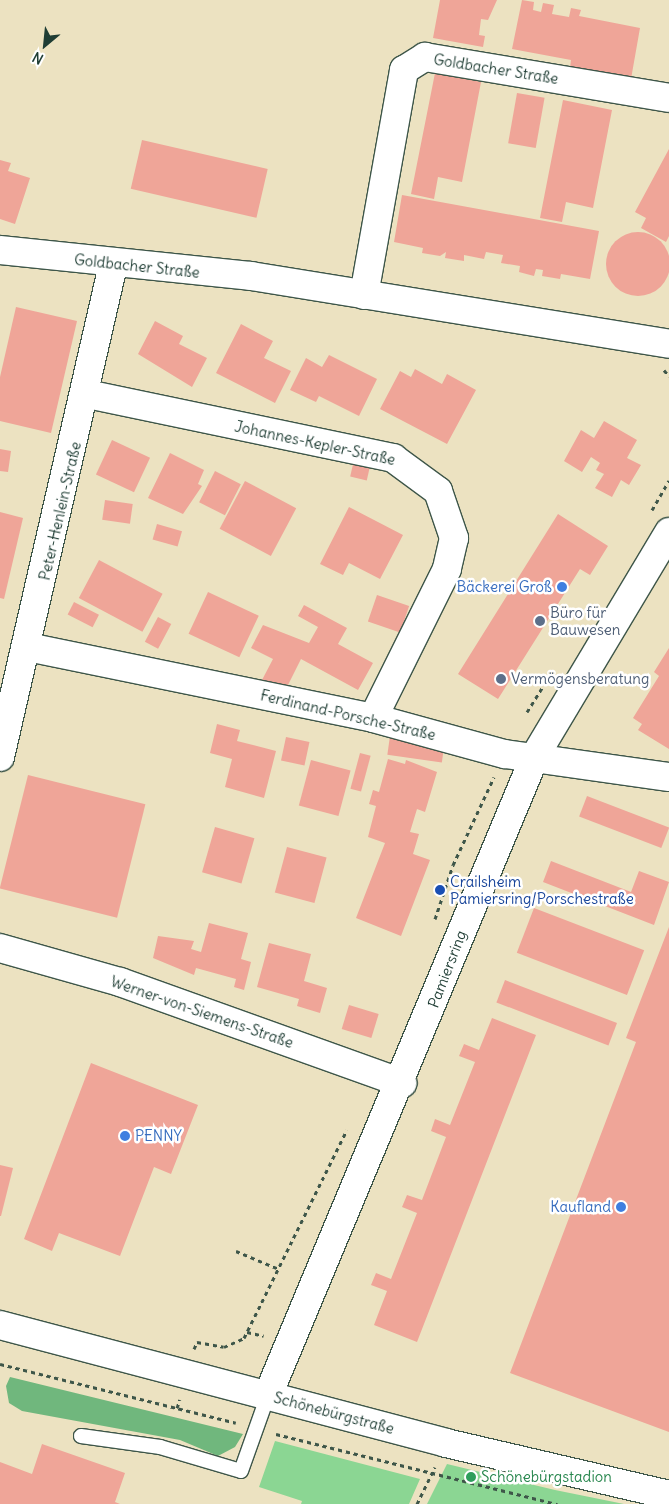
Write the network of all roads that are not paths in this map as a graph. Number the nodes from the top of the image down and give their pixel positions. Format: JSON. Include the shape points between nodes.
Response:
{"nodes":[{"id":1,"x":669,"y":98,"type":"edge"},
{"id":2,"x":0,"y":250,"type":"edge"},
{"id":3,"x":113,"y":265,"type":"junction"},
{"id":4,"x":364,"y":295,"type":"junction"},
{"id":5,"x":669,"y":344,"type":"edge"},
{"id":6,"x":87,"y":394,"type":"junction"},
{"id":7,"x":669,"y":532,"type":"edge"},
{"id":8,"x":28,"y":647,"type":"junction"},
{"id":9,"x":373,"y":718,"type":"junction"},
{"id":10,"x":535,"y":756,"type":"junction"},
{"id":11,"x":0,"y":757,"type":"edge"},
{"id":12,"x":669,"y":777,"type":"edge"},
{"id":13,"x":0,"y":948,"type":"edge"},
{"id":14,"x":402,"y":1082,"type":"junction"},
{"id":15,"x":0,"y":1325,"type":"edge"},
{"id":16,"x":268,"y":1395,"type":"junction"},
{"id":17,"x":80,"y":1436,"type":"dead end"},
{"id":18,"x":669,"y":1495,"type":"edge"}],
"edges":[{"from":1,"to":4,"type":"street","name":"Goldbacher Straße","via":[[425,57],[404,70]]},
{"from":2,"to":3,"type":"street","name":"Goldbacher Straße"},
{"from":3,"to":4,"type":"street","name":"Goldbacher Straße","via":[[251,276]]},
{"from":3,"to":6,"type":"street","name":"Peter-Henlein-Straße"},
{"from":4,"to":5,"type":"street","name":"Goldbacher Straße"},
{"from":6,"to":8,"type":"street","name":"Peter-Henlein-Straße"},
{"from":6,"to":9,"type":"street","name":"Johannes-Kepler-Straße","via":[[393,458],[438,491],[454,538],[447,569]]},
{"from":7,"to":10,"type":"street","name":"Pamiersring"},
{"from":8,"to":9,"type":"street","name":"Ferdinand-Porsche-Straße"},
{"from":8,"to":11,"type":"street","name":"Peter-Henlein-Straße"},
{"from":9,"to":10,"type":"street","name":"Ferdinand-Porsche-Straße","via":[[505,754]]},
{"from":10,"to":12,"type":"street","name":"Ferdinand-Porsche-Straße"},
{"from":10,"to":14,"type":"street","name":"Pamiersring"},
{"from":13,"to":14,"type":"street","name":"Werner-von-Siemens-Straße","via":[[120,982]]},
{"from":14,"to":16,"type":"street","name":"Pamiersring"},
{"from":15,"to":16,"type":"street","name":"Schönebürgstraße"},
{"from":16,"to":17,"type":"lane","via":[[241,1471],[160,1447]]},
{"from":16,"to":18,"type":"street","name":"Schönebürgstraße","via":[[446,1443]]}]}
